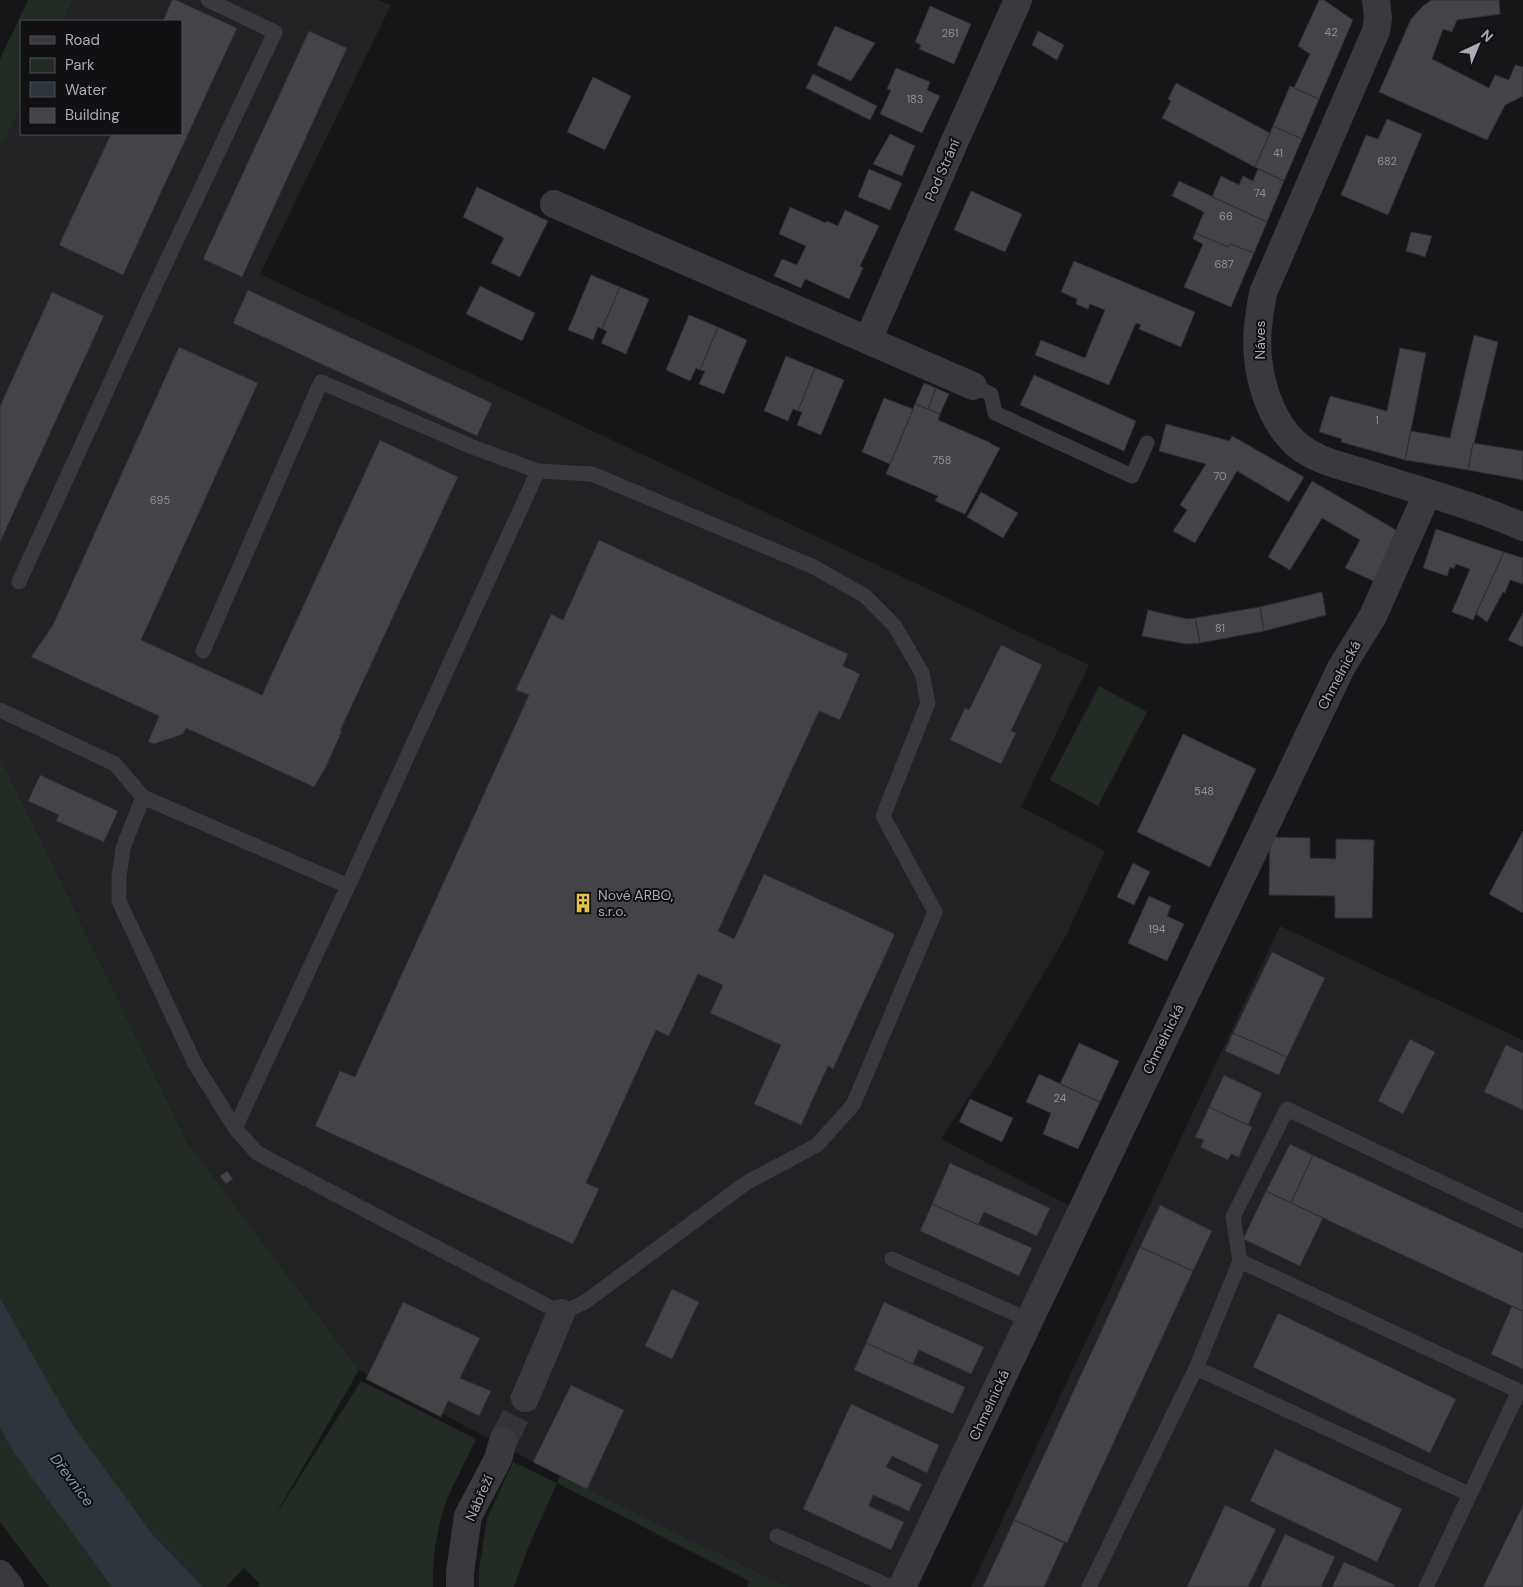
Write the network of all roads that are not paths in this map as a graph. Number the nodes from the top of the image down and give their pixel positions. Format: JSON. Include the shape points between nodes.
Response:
{"nodes":[{"id":1,"x":208,"y":0,"type":"edge"},
{"id":2,"x":1018,"y":0,"type":"edge"},
{"id":3,"x":1376,"y":2,"type":"edge"},
{"id":4,"x":554,"y":204,"type":"dead end"},
{"id":5,"x":868,"y":340,"type":"junction"},
{"id":6,"x":972,"y":386,"type":"joint"},
{"id":7,"x":1147,"y":443,"type":"dead end"},
{"id":8,"x":538,"y":470,"type":"junction"},
{"id":9,"x":1427,"y":494,"type":"junction"},
{"id":10,"x":1523,"y":528,"type":"edge"},
{"id":11,"x":19,"y":582,"type":"dead end"},
{"id":12,"x":203,"y":651,"type":"dead end"},
{"id":13,"x":0,"y":710,"type":"edge"},
{"id":14,"x":143,"y":797,"type":"junction"},
{"id":15,"x":348,"y":886,"type":"junction"},
{"id":16,"x":235,"y":1128,"type":"junction"},
{"id":17,"x":1523,"y":1221,"type":"edge"},
{"id":18,"x":892,"y":1258,"type":"dead end"},
{"id":19,"x":1240,"y":1261,"type":"junction"},
{"id":20,"x":561,"y":1313,"type":"junction"},
{"id":21,"x":1029,"y":1320,"type":"junction"},
{"id":22,"x":1196,"y":1368,"type":"junction"},
{"id":23,"x":1521,"y":1392,"type":"edge"},
{"id":24,"x":525,"y":1398,"type":"tunnel mouth"},
{"id":25,"x":503,"y":1441,"type":"tunnel mouth"},
{"id":26,"x":1470,"y":1494,"type":"junction"},
{"id":27,"x":777,"y":1536,"type":"dead end"},
{"id":28,"x":0,"y":1574,"type":"edge"},
{"id":29,"x":10,"y":1587,"type":"edge"},
{"id":30,"x":460,"y":1587,"type":"edge"},
{"id":31,"x":891,"y":1587,"type":"edge"},
{"id":32,"x":902,"y":1587,"type":"edge"},
{"id":33,"x":1089,"y":1587,"type":"edge"},
{"id":34,"x":1426,"y":1587,"type":"edge"}],
"edges":[{"from":1,"to":11,"type":"lane","via":[[275,32]]},
{"from":2,"to":5,"type":"street","name":"Pod Strání"},
{"from":3,"to":9,"type":"street","name":"Náves","via":[[1376,31],[1263,293],[1258,354],[1262,382],[1271,407],[1282,428],[1296,444],[1318,458]]},
{"from":4,"to":5,"type":"street"},
{"from":5,"to":6,"type":"street"},
{"from":6,"to":7,"type":"lane","via":[[991,394],[995,413],[1132,476]]},
{"from":8,"to":12,"type":"lane","via":[[475,448],[321,382]]},
{"from":8,"to":15,"type":"lane"},
{"from":8,"to":20,"type":"lane","via":[[592,474],[814,567],[865,596],[894,625],[922,673],[928,703],[883,816],[935,912],[853,1105],[817,1145],[746,1183],[585,1302]]},
{"from":9,"to":10,"type":"street","name":"Náves"},
{"from":9,"to":21,"type":"street","name":"Chmelnická","via":[[1373,616],[1340,668]]},
{"from":13,"to":14,"type":"lane","via":[[115,764]]},
{"from":14,"to":15,"type":"lane"},
{"from":14,"to":16,"type":"lane","via":[[123,848],[120,901],[195,1064]]},
{"from":15,"to":16,"type":"lane"},
{"from":16,"to":20,"type":"lane","via":[[257,1153]]},
{"from":17,"to":19,"type":"lane","via":[[1287,1109],[1233,1218]]},
{"from":18,"to":21,"type":"lane"},
{"from":19,"to":22,"type":"lane"},
{"from":19,"to":23,"type":"lane"},
{"from":20,"to":24,"type":"street"},
{"from":21,"to":32,"type":"street","name":"Chmelnická"},
{"from":22,"to":26,"type":"lane"},
{"from":22,"to":33,"type":"lane"},
{"from":23,"to":26,"type":"lane"},
{"from":25,"to":30,"type":"street","name":"Nábřeží","via":[[498,1459],[468,1516]]},
{"from":26,"to":34,"type":"lane"},
{"from":27,"to":31,"type":"lane"},
{"from":28,"to":29,"type":"street"}]}
